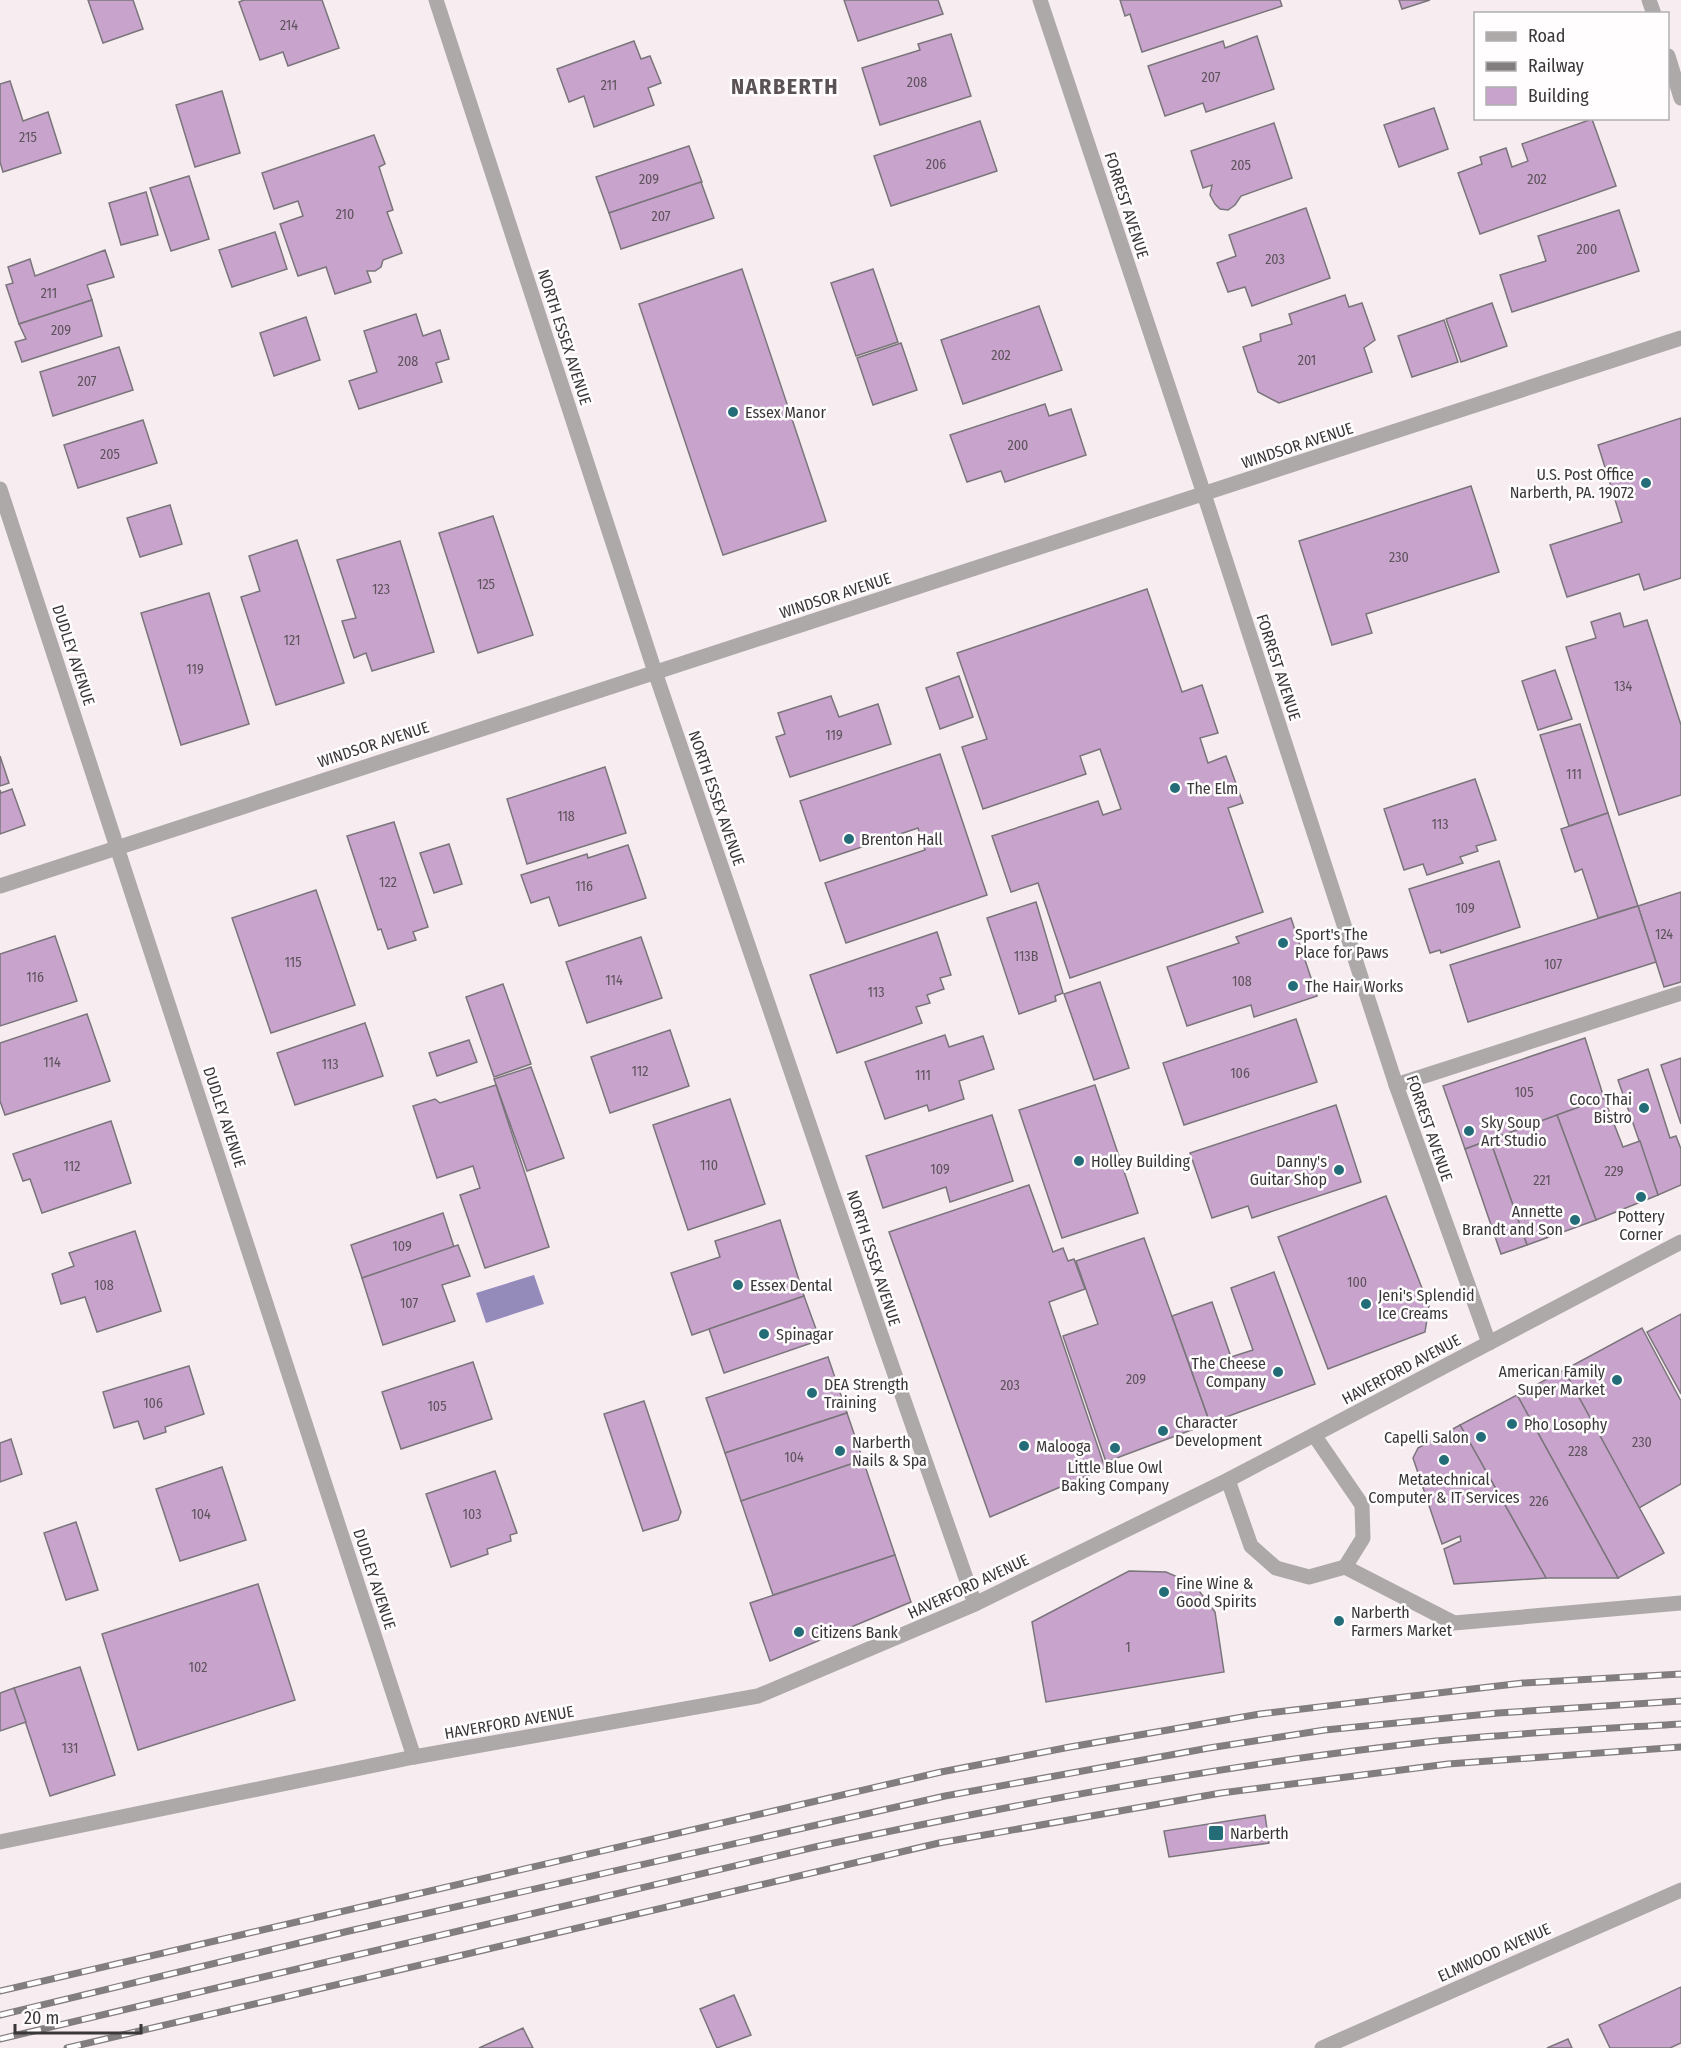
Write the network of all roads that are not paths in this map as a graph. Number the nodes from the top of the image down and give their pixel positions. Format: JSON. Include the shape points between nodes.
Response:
{"nodes":[{"id":1,"x":436,"y":0,"type":"edge"},
{"id":2,"x":1040,"y":0,"type":"edge"},
{"id":3,"x":1669,"y":59,"type":"edge"},
{"id":4,"x":1681,"y":98,"type":"edge"},
{"id":5,"x":1681,"y":338,"type":"edge"},
{"id":6,"x":0,"y":489,"type":"edge"},
{"id":7,"x":1204,"y":494,"type":"junction"},
{"id":8,"x":655,"y":672,"type":"junction"},
{"id":9,"x":118,"y":846,"type":"junction"},
{"id":10,"x":0,"y":886,"type":"edge"},
{"id":11,"x":1681,"y":993,"type":"edge"},
{"id":12,"x":1395,"y":1085,"type":"junction"},
{"id":13,"x":1681,"y":1242,"type":"edge"},
{"id":14,"x":1489,"y":1343,"type":"junction"},
{"id":15,"x":1314,"y":1435,"type":"junction"},
{"id":16,"x":1228,"y":1480,"type":"junction"},
{"id":17,"x":1345,"y":1567,"type":"junction"},
{"id":18,"x":1681,"y":1603,"type":"edge"},
{"id":19,"x":975,"y":1604,"type":"junction"},
{"id":20,"x":414,"y":1757,"type":"junction"},
{"id":21,"x":0,"y":1842,"type":"edge"},
{"id":22,"x":1681,"y":1890,"type":"edge"},
{"id":23,"x":1322,"y":2048,"type":"edge"}],
"edges":[{"from":1,"to":8,"type":"street","name":"NORTH ESSEX AVENUE"},
{"from":2,"to":7,"type":"street","name":"FORREST AVENUE"},
{"from":3,"to":4,"type":"street"},
{"from":5,"to":7,"type":"street","name":"WINDSOR AVENUE"},
{"from":6,"to":9,"type":"street","name":"DUDLEY AVENUE"},
{"from":7,"to":8,"type":"street","name":"WINDSOR AVENUE"},
{"from":7,"to":12,"type":"street","name":"FORREST AVENUE"},
{"from":8,"to":9,"type":"street","name":"WINDSOR AVENUE"},
{"from":8,"to":19,"type":"street","name":"NORTH ESSEX AVENUE"},
{"from":9,"to":10,"type":"street","name":"WINDSOR AVENUE"},
{"from":9,"to":20,"type":"street","name":"DUDLEY AVENUE"},
{"from":11,"to":12,"type":"street"},
{"from":12,"to":14,"type":"street","name":"FORREST AVENUE"},
{"from":13,"to":14,"type":"street","name":"HAVERFORD AVENUE"},
{"from":14,"to":15,"type":"street","name":"HAVERFORD AVENUE"},
{"from":15,"to":16,"type":"street","name":"HAVERFORD AVENUE"},
{"from":15,"to":17,"type":"street","via":[[1362,1505],[1364,1538]]},
{"from":16,"to":17,"type":"street","via":[[1251,1546],[1276,1568],[1309,1577]]},
{"from":16,"to":19,"type":"street","name":"HAVERFORD AVENUE"},
{"from":17,"to":18,"type":"street","via":[[1454,1623]]},
{"from":19,"to":20,"type":"street","name":"HAVERFORD AVENUE","via":[[758,1696]]},
{"from":20,"to":21,"type":"street","name":"HAVERFORD AVENUE"},
{"from":22,"to":23,"type":"street","name":"ELMWOOD AVENUE"}]}
